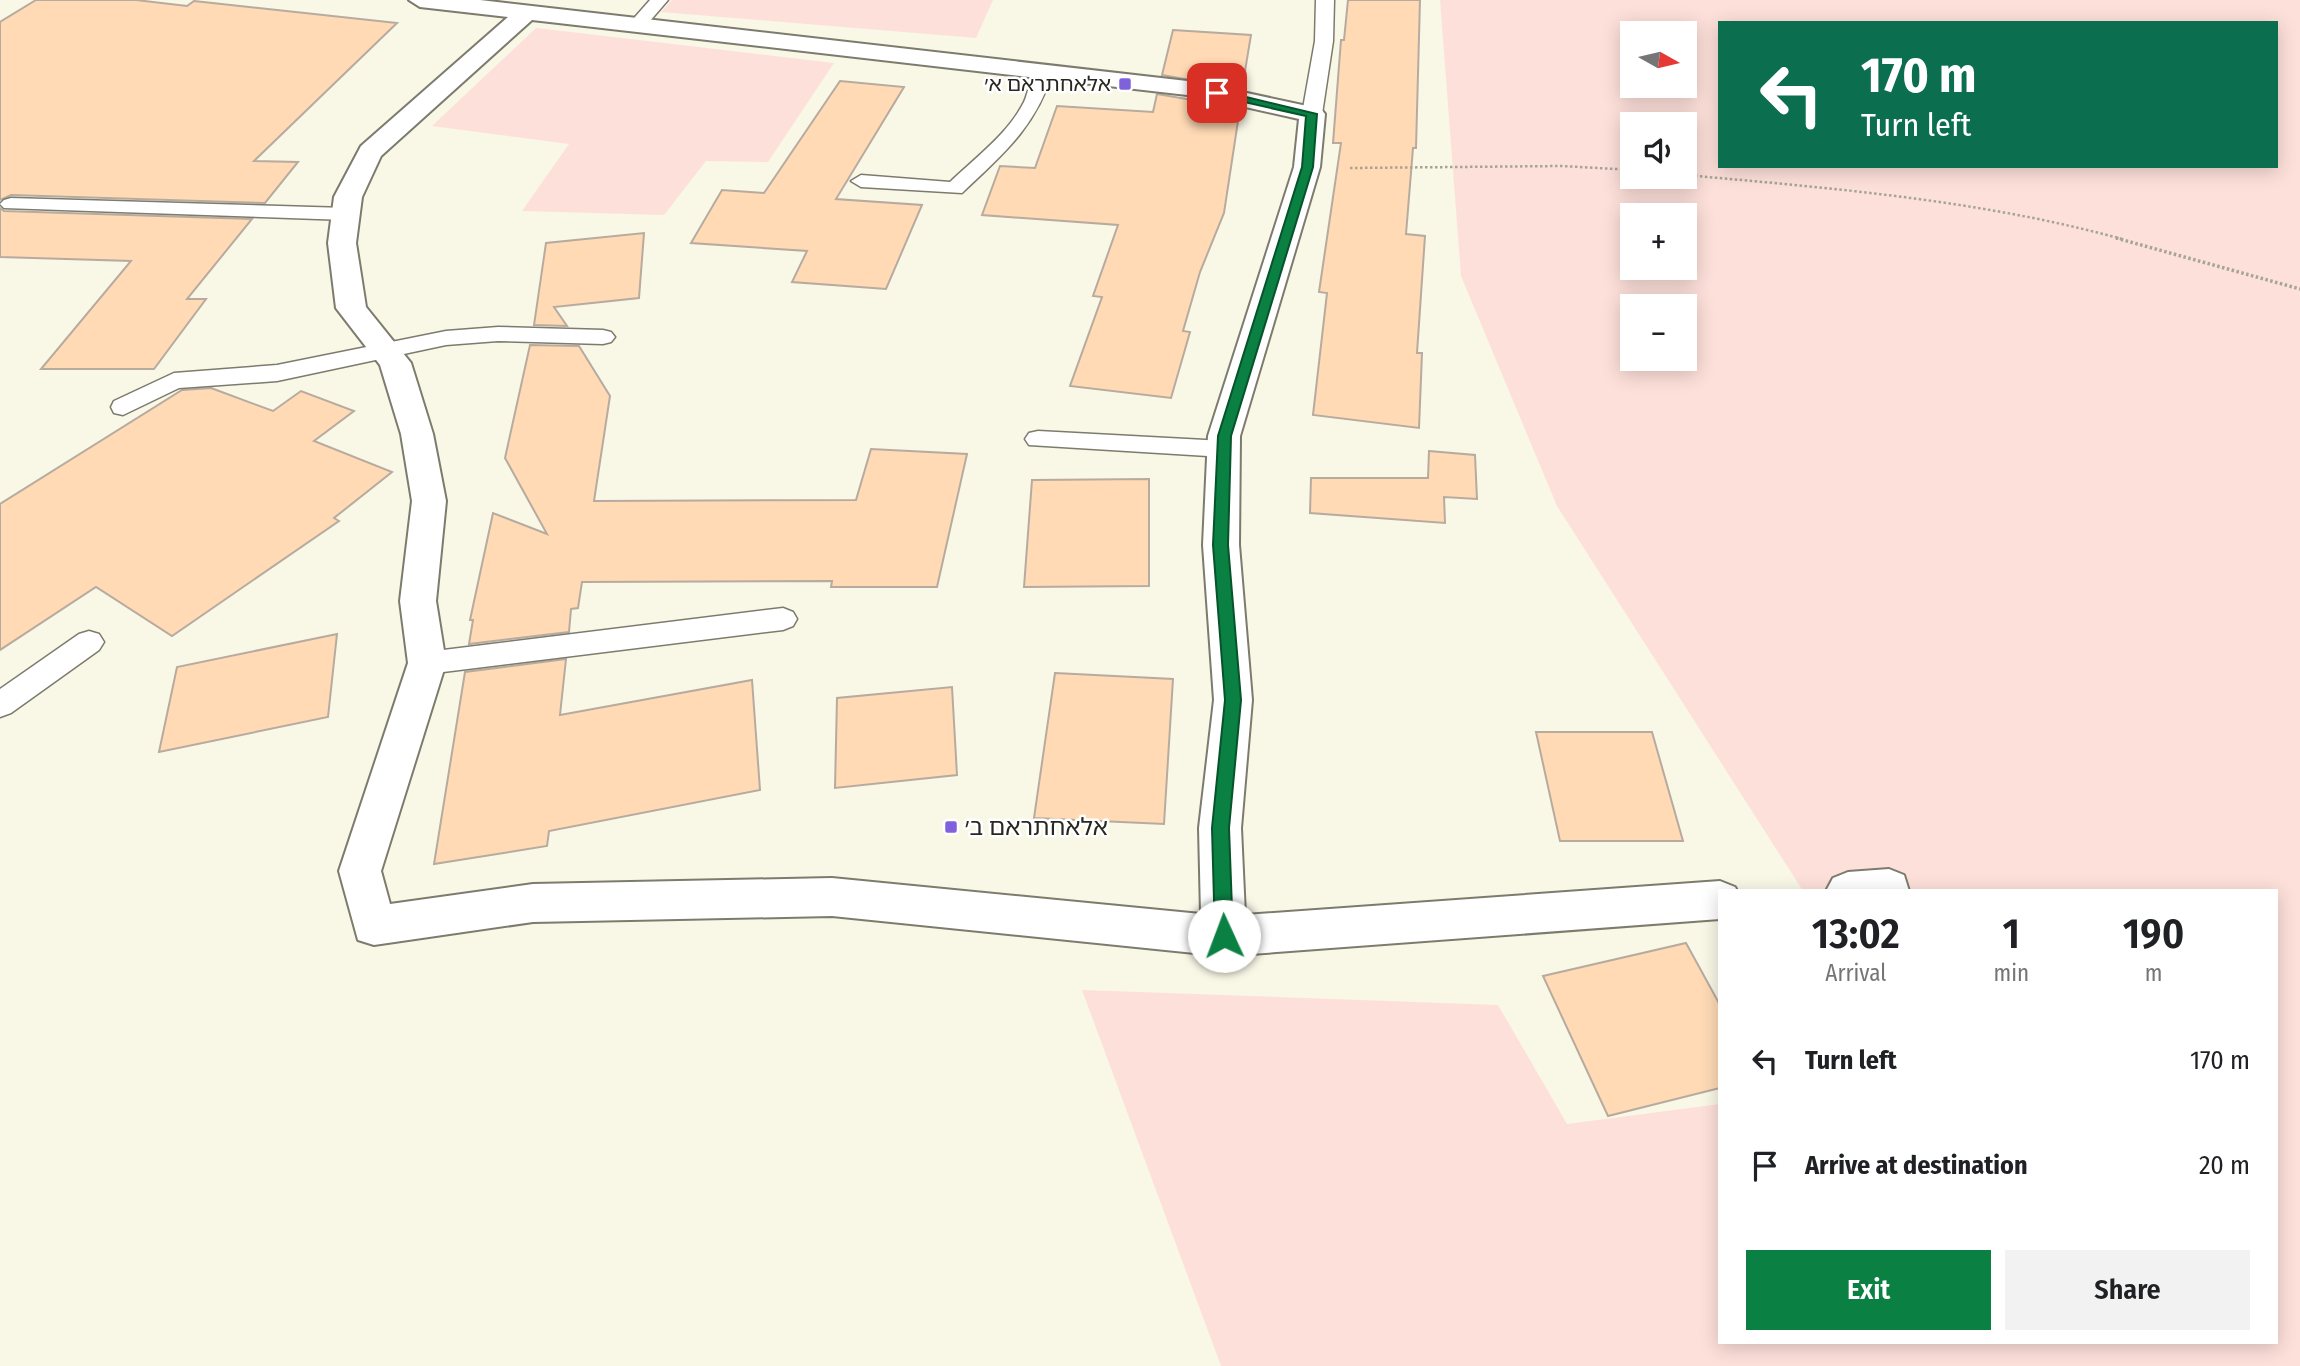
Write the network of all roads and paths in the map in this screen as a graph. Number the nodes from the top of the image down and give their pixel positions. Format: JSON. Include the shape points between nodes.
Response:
{"nodes":[{"id":1,"x":420,"y":0,"type":"edge"},
{"id":2,"x":659,"y":0,"type":"edge"},
{"id":3,"x":1325,"y":0,"type":"edge"},
{"id":4,"x":527,"y":12,"type":"junction"},
{"id":5,"x":637,"y":25,"type":"junction"},
{"id":6,"x":1044,"y":72,"type":"junction"},
{"id":7,"x":1311,"y":114,"type":"junction"},
{"id":8,"x":1307,"y":167,"type":"junction"},
{"id":9,"x":1620,"y":169,"type":"edge"},
{"id":10,"x":1697,"y":176,"type":"edge"},
{"id":11,"x":861,"y":181,"type":"dead end"},
{"id":12,"x":11,"y":204,"type":"dead end"},
{"id":13,"x":346,"y":214,"type":"junction"},
{"id":14,"x":2300,"y":289,"type":"edge"},
{"id":15,"x":603,"y":337,"type":"dead end"},
{"id":16,"x":385,"y":351,"type":"junction"},
{"id":17,"x":123,"y":407,"type":"dead end"},
{"id":18,"x":1038,"y":439,"type":"dead end"},
{"id":19,"x":1224,"y":449,"type":"junction"},
{"id":20,"x":783,"y":619,"type":"dead end"},
{"id":21,"x":89,"y":642,"type":"dead end"},
{"id":22,"x":426,"y":663,"type":"junction"},
{"id":23,"x":0,"y":705,"type":"edge"},
{"id":24,"x":1718,"y":900,"type":"edge"},
{"id":25,"x":1224,"y":936,"type":"junction"}],
"edges":[{"from":1,"to":4,"type":"street"},
{"from":2,"to":5,"type":"lane"},
{"from":3,"to":7,"type":"lane","via":[[1324,41]]},
{"from":4,"to":5,"type":"street"},
{"from":4,"to":13,"type":"street","via":[[370,152],[348,197]]},
{"from":5,"to":6,"type":"street"},
{"from":6,"to":7,"type":"street","via":[[1196,89]]},
{"from":6,"to":11,"type":"lane","via":[[1033,104],[1006,140],[955,190]]},
{"from":7,"to":8,"type":"street"},
{"from":8,"to":9,"type":"path"},
{"from":8,"to":19,"type":"street","via":[[1224,436]]},
{"from":10,"to":14,"type":"path","via":[[1866,192],[2090,231],[2247,278]]},
{"from":12,"to":13,"type":"lane"},
{"from":13,"to":16,"type":"street","via":[[342,243],[351,308]]},
{"from":15,"to":16,"type":"lane","via":[[498,334],[446,338]]},
{"from":16,"to":17,"type":"lane","via":[[277,373],[174,381]]},
{"from":16,"to":22,"type":"street","via":[[394,363],[417,434],[429,501],[418,601]]},
{"from":18,"to":19,"type":"lane"},
{"from":19,"to":25,"type":"street","via":[[1221,545],[1233,700],[1220,828]]},
{"from":20,"to":22,"type":"lane"},
{"from":21,"to":23,"type":"lane"},
{"from":22,"to":25,"type":"street","via":[[360,871],[374,926],[533,903],[832,897]]},
{"from":24,"to":25,"type":"street"}]}
